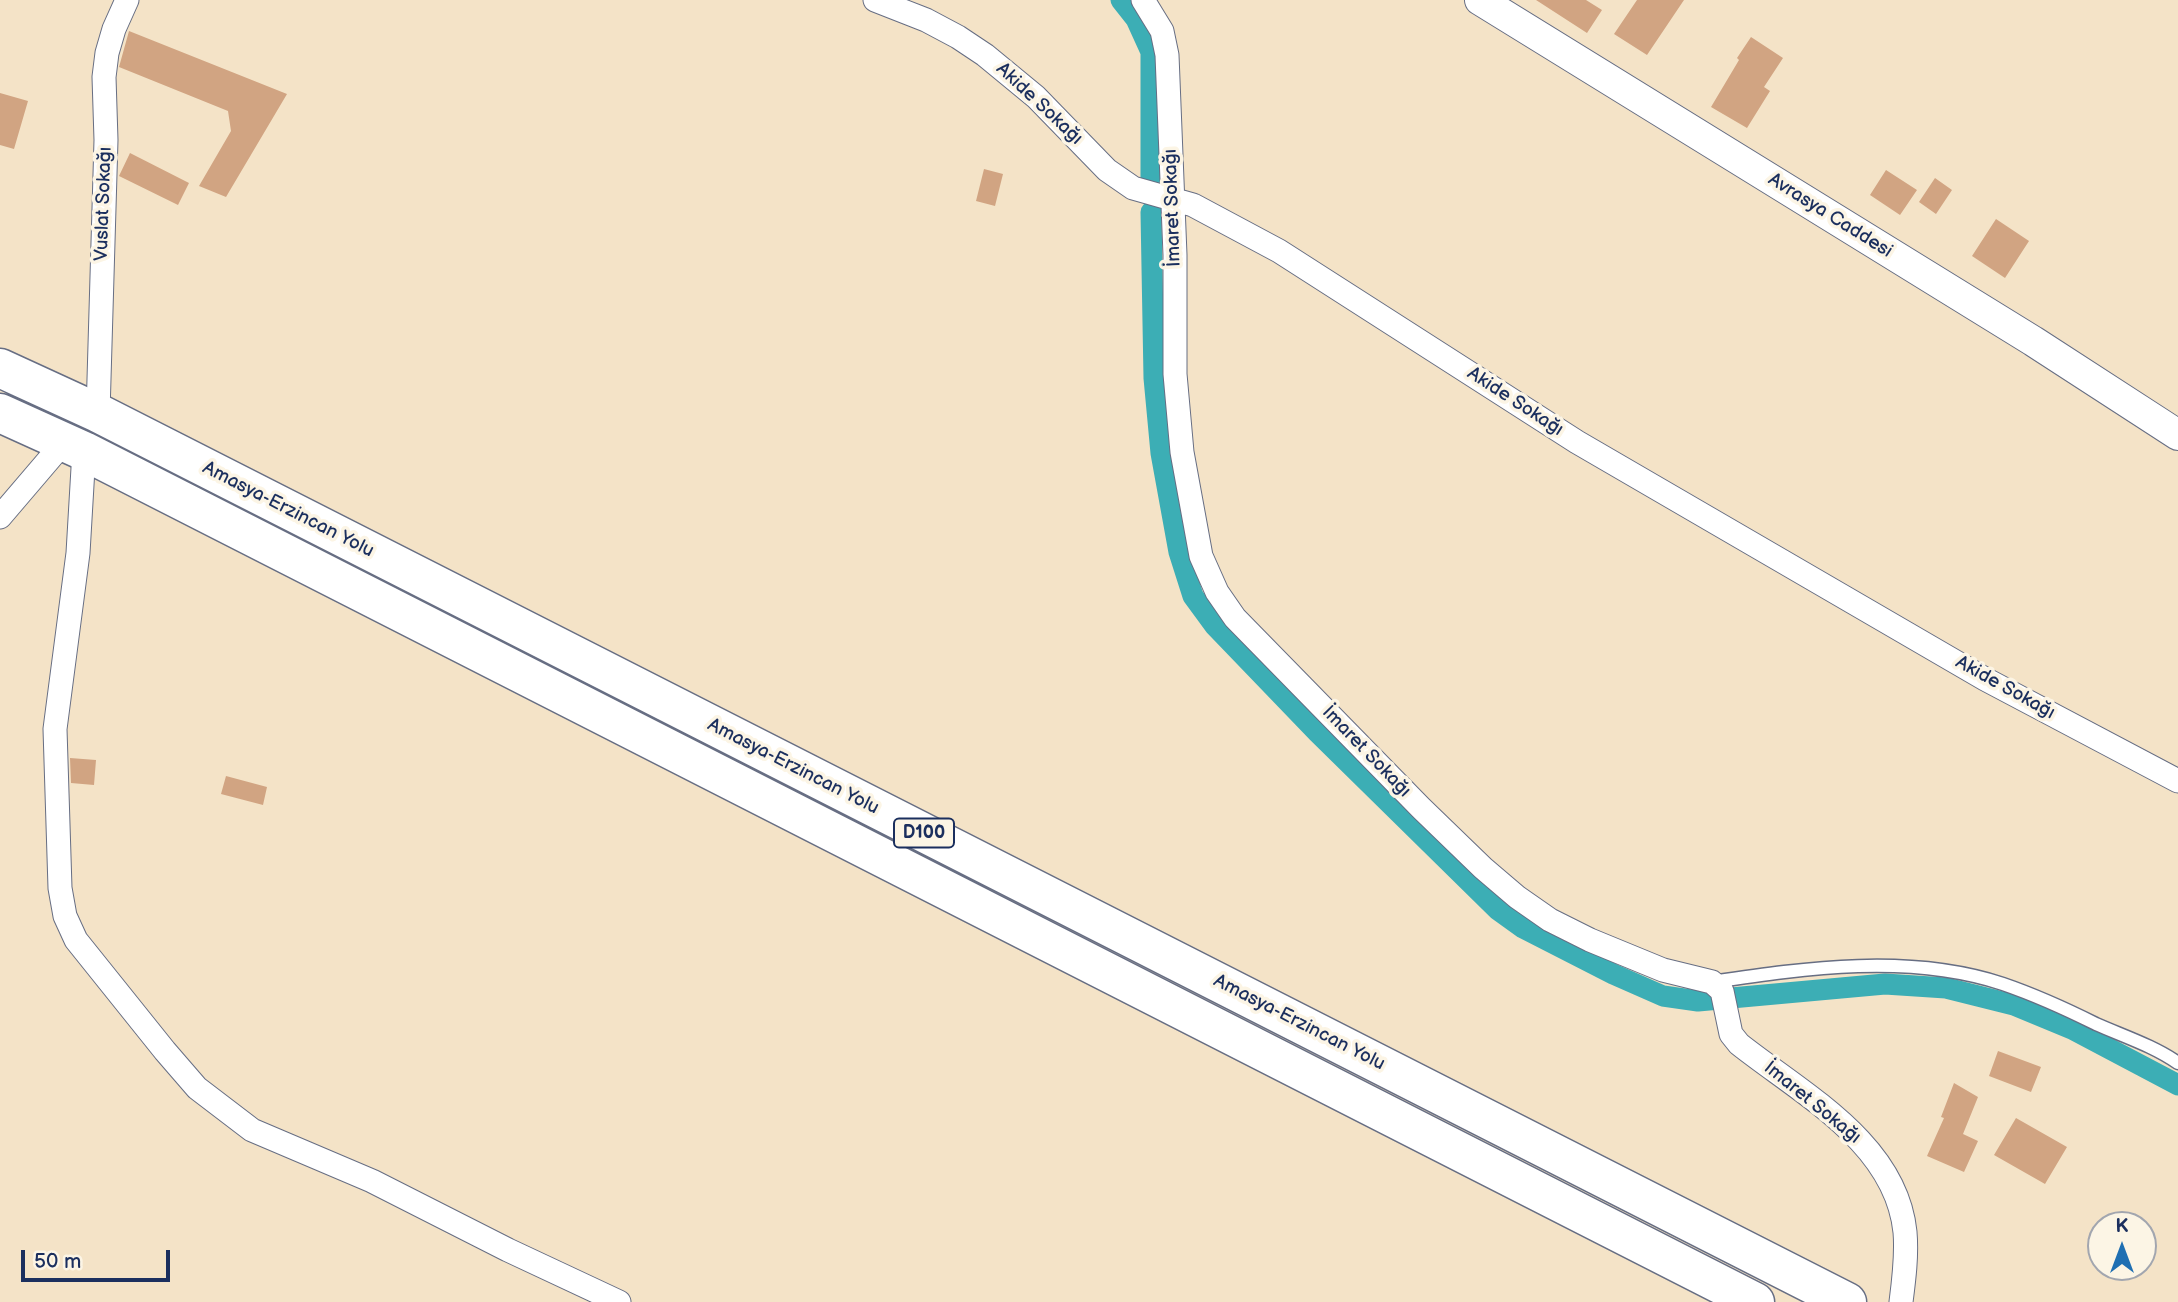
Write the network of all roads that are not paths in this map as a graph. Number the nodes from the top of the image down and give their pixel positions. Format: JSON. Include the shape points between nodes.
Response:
{"nodes":[{"id":1,"x":127,"y":0,"type":"edge"},
{"id":2,"x":875,"y":0,"type":"edge"},
{"id":3,"x":1143,"y":0,"type":"edge"},
{"id":4,"x":1480,"y":0,"type":"edge"},
{"id":5,"x":1173,"y":198,"type":"junction"},
{"id":6,"x":0,"y":368,"type":"edge"},
{"id":7,"x":0,"y":413,"type":"edge"},
{"id":8,"x":98,"y":413,"type":"junction"},
{"id":9,"x":2178,"y":435,"type":"edge"},
{"id":10,"x":74,"y":447,"type":"junction"},
{"id":11,"x":0,"y":517,"type":"edge"},
{"id":12,"x":2178,"y":781,"type":"edge"},
{"id":13,"x":1717,"y":986,"type":"junction"},
{"id":14,"x":2178,"y":1063,"type":"edge"},
{"id":15,"x":619,"y":1302,"type":"edge"},
{"id":16,"x":1755,"y":1302,"type":"edge"},
{"id":17,"x":1847,"y":1302,"type":"edge"},
{"id":18,"x":1901,"y":1302,"type":"edge"}],
"edges":[{"from":1,"to":8,"type":"street","name":"Vuslat Sokağı","via":[[114,29],[104,77]]},
{"from":2,"to":5,"type":"street","name":"Akide Sokağı","via":[[958,37],[1035,97],[1107,170],[1133,188]]},
{"from":3,"to":5,"type":"street","name":"İmaret Sokağı","via":[[1162,31],[1167,55]]},
{"from":4,"to":9,"type":"street","name":"Avrasya Caddesi"},
{"from":5,"to":12,"type":"street","name":"Akide Sokağı","via":[[1279,251],[1577,442],[1961,665]]},
{"from":5,"to":13,"type":"street","name":"İmaret Sokağı","via":[[1175,373],[1182,452],[1201,556],[1217,592],[1235,618],[1353,739],[1517,897],[1550,919],[1629,957]]},
{"from":6,"to":8,"type":"highway","name":"Amasya-Erzincan Yolu","number":"D100"},
{"from":7,"to":10,"type":"highway","name":"Amasya-Erzincan Yolu","number":"D100"},
{"from":8,"to":17,"type":"highway","name":"Amasya-Erzincan Yolu","number":"D100"},
{"from":10,"to":11,"type":"street"},
{"from":10,"to":15,"type":"street","via":[[77,564],[55,729],[60,888],[76,940],[198,1088],[252,1130],[372,1181]]},
{"from":10,"to":16,"type":"highway","name":"Amasya-Erzincan Yolu","number":"D100"},
{"from":13,"to":14,"type":"lane","via":[[1800,969],[1894,966],[1948,971],[2051,1003]]},
{"from":13,"to":18,"type":"street","name":"İmaret Sokağı","via":[[1738,1044],[1842,1123],[1867,1148],[1886,1177],[1899,1203],[1905,1232]]}]}
